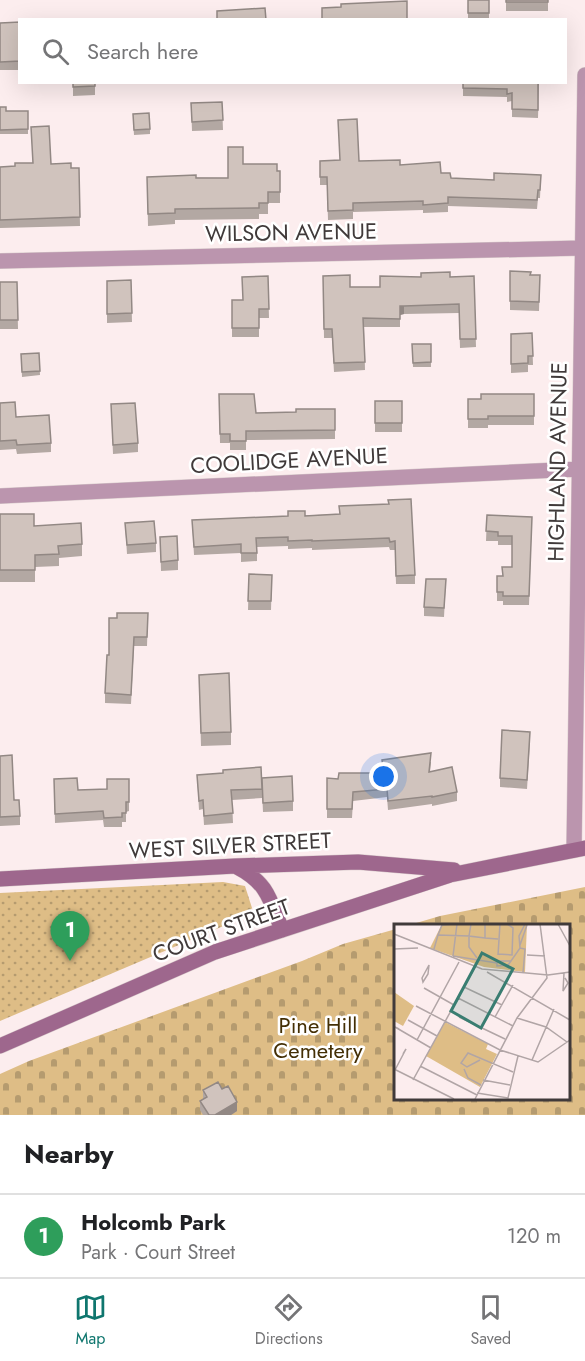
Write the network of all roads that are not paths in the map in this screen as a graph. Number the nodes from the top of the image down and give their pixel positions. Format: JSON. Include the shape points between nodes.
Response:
{"nodes":[{"id":1,"x":585,"y":75,"type":"edge"},
{"id":2,"x":585,"y":122,"type":"edge"},
{"id":3,"x":582,"y":248,"type":"junction"},
{"id":4,"x":0,"y":261,"type":"edge"},
{"id":5,"x":579,"y":469,"type":"junction"},
{"id":6,"x":0,"y":496,"type":"edge"},
{"id":7,"x":580,"y":849,"type":"edge"},
{"id":8,"x":235,"y":866,"type":"junction"},
{"id":9,"x":463,"y":871,"type":"junction"},
{"id":10,"x":0,"y":879,"type":"edge"},
{"id":11,"x":282,"y":930,"type":"junction"},
{"id":12,"x":0,"y":1046,"type":"edge"}],
"edges":[{"from":1,"to":2,"type":"street","name":"HIGHLAND AVENUE"},
{"from":2,"to":3,"type":"street","name":"HIGHLAND AVENUE"},
{"from":3,"to":4,"type":"street","name":"WILSON AVENUE"},
{"from":3,"to":5,"type":"street","name":"HIGHLAND AVENUE"},
{"from":5,"to":6,"type":"street","name":"COOLIDGE AVENUE"},
{"from":5,"to":7,"type":"street","name":"HIGHLAND AVENUE"},
{"from":7,"to":9,"type":"main road"},
{"from":8,"to":9,"type":"main road","name":"WEST SILVER STREET","via":[[358,862]]},
{"from":8,"to":10,"type":"main road","name":"WEST SILVER STREET"},
{"from":8,"to":11,"type":"main road","via":[[253,875],[265,888]]},
{"from":9,"to":11,"type":"main road","name":"COURT STREET"},
{"from":11,"to":12,"type":"main road","name":"COURT STREET","via":[[215,952]]}]}
